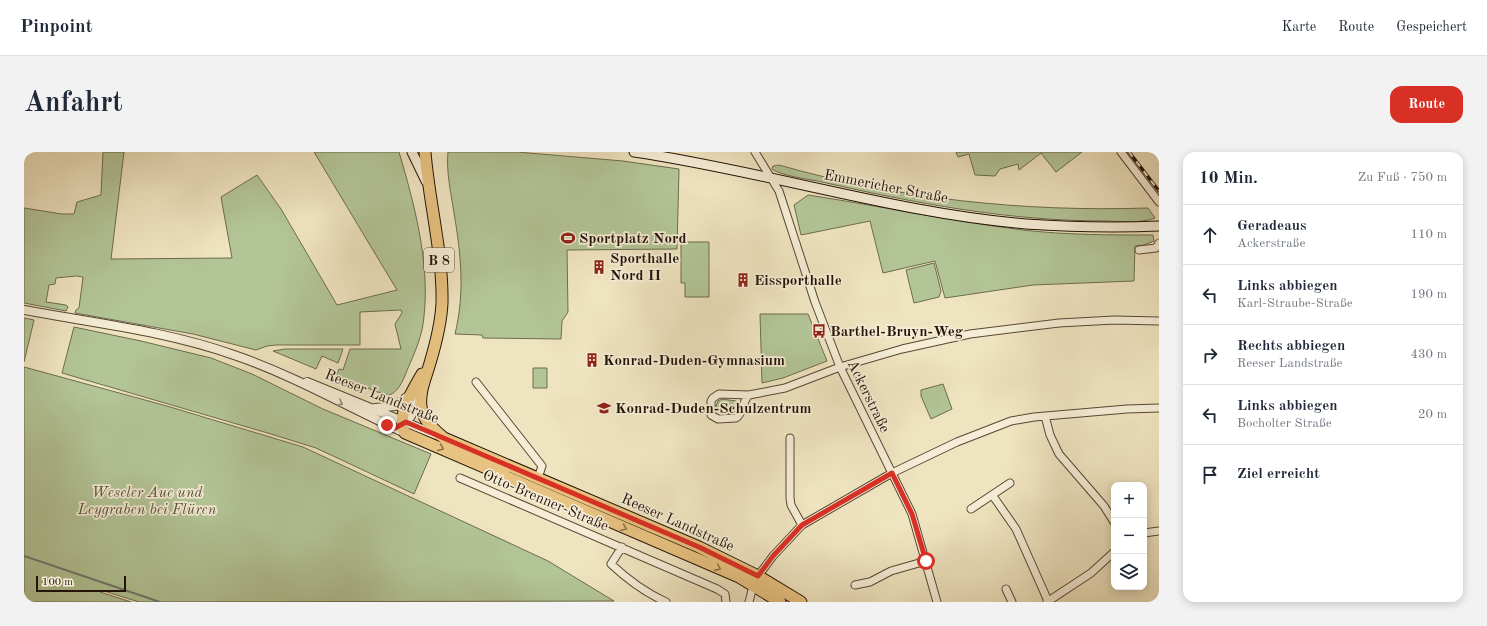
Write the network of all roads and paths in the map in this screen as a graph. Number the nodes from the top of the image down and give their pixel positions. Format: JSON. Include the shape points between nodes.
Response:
{"nodes":[{"id":1,"x":412,"y":152,"type":"edge"},
{"id":2,"x":425,"y":152,"type":"edge"},
{"id":3,"x":634,"y":152,"type":"edge"},
{"id":4,"x":755,"y":152,"type":"edge"},
{"id":5,"x":1121,"y":152,"type":"edge"},
{"id":6,"x":770,"y":178,"type":"junction"},
{"id":7,"x":427,"y":184,"type":"junction"},
{"id":8,"x":1159,"y":202,"type":"edge"},
{"id":9,"x":1159,"y":226,"type":"edge"},
{"id":10,"x":1159,"y":243,"type":"edge"},
{"id":11,"x":1139,"y":250,"type":"dead end"},
{"id":12,"x":24,"y":310,"type":"edge"},
{"id":13,"x":1159,"y":321,"type":"edge"},
{"id":14,"x":840,"y":367,"type":"junction"},
{"id":15,"x":280,"y":373,"type":"junction"},
{"id":16,"x":476,"y":382,"type":"dead end"},
{"id":17,"x":416,"y":394,"type":"junction"},
{"id":18,"x":749,"y":395,"type":"junction"},
{"id":19,"x":369,"y":407,"type":"junction"},
{"id":20,"x":1159,"y":408,"type":"edge"},
{"id":21,"x":1045,"y":416,"type":"junction"},
{"id":22,"x":402,"y":426,"type":"junction"},
{"id":23,"x":444,"y":438,"type":"junction"},
{"id":24,"x":790,"y":438,"type":"dead end"},
{"id":25,"x":892,"y":473,"type":"junction"},
{"id":26,"x":460,"y":478,"type":"dead end"},
{"id":27,"x":538,"y":478,"type":"junction"},
{"id":28,"x":1010,"y":483,"type":"dead end"},
{"id":29,"x":993,"y":496,"type":"junction"},
{"id":30,"x":971,"y":509,"type":"dead end"},
{"id":31,"x":1112,"y":518,"type":"edge"},
{"id":32,"x":802,"y":525,"type":"junction"},
{"id":33,"x":1159,"y":531,"type":"edge"},
{"id":34,"x":1147,"y":533,"type":"edge"},
{"id":35,"x":622,"y":547,"type":"junction"},
{"id":36,"x":1112,"y":554,"type":"edge"},
{"id":37,"x":926,"y":561,"type":"junction"},
{"id":38,"x":755,"y":581,"type":"junction"},
{"id":39,"x":856,"y":585,"type":"dead end"},
{"id":40,"x":1006,"y":588,"type":"dead end"},
{"id":41,"x":666,"y":602,"type":"edge"},
{"id":42,"x":726,"y":602,"type":"edge"},
{"id":43,"x":749,"y":602,"type":"edge"},
{"id":44,"x":780,"y":602,"type":"edge"},
{"id":45,"x":801,"y":602,"type":"edge"},
{"id":46,"x":938,"y":602,"type":"edge"},
{"id":47,"x":1012,"y":602,"type":"edge"},
{"id":48,"x":1047,"y":602,"type":"edge"}],
"edges":[{"from":1,"to":7,"type":"main road"},
{"from":2,"to":7,"type":"main road","number":"B 8"},
{"from":3,"to":6,"type":"main road","name":"Emmericher Straße","via":[[672,157]]},
{"from":4,"to":6,"type":"street","name":"Ackerstraße"},
{"from":5,"to":8,"type":"street"},
{"from":6,"to":9,"type":"main road","name":"Emmericher Straße","via":[[899,204],[1018,223],[1080,227]]},
{"from":6,"to":14,"type":"street","name":"Ackerstraße","via":[[779,191],[815,302]]},
{"from":7,"to":17,"type":"main road","number":"B 8","via":[[442,272],[442,304],[438,337]]},
{"from":10,"to":11,"type":"street","via":[[1156,248]]},
{"from":12,"to":15,"type":"street","name":"Reeser Landstraße","via":[[186,341],[234,355]]},
{"from":13,"to":14,"type":"street","via":[[1106,321],[1006,328],[902,349]]},
{"from":14,"to":18,"type":"street","via":[[785,388]]},
{"from":14,"to":25,"type":"street","name":"Ackerstraße"},
{"from":15,"to":19,"type":"street","name":"Reeser Landstraße","via":[[326,388]]},
{"from":15,"to":22,"type":"street","name":"Reeser Landstraße","one_way":true},
{"from":16,"to":27,"type":"street","via":[[542,466]]},
{"from":17,"to":19,"type":"street","via":[[395,406]]},
{"from":17,"to":22,"type":"main road","number":"B 8"},
{"from":17,"to":23,"type":"main road","number":"B 8","via":[[424,418]]},
{"from":18,"to":18,"type":"street","via":[[736,418],[718,418],[712,415],[711,401],[715,396]]},
{"from":19,"to":22,"type":"street","name":"Reeser Landstraße"},
{"from":20,"to":21,"type":"street"},
{"from":21,"to":25,"type":"street","via":[[1005,423],[957,442]]},
{"from":21,"to":31,"type":"street","via":[[1059,454]]},
{"from":22,"to":23,"type":"street","name":"Reeser Landstraße","number":"B 8"},
{"from":22,"to":38,"type":"main road","name":"Reeser Landstraße","number":"B 8","one_way":true,"via":[[682,552],[739,577]]},
{"from":23,"to":27,"type":"main road","name":"Reeser Landstraße","number":"B 8"},
{"from":24,"to":32,"type":"street","via":[[790,498]]},
{"from":25,"to":32,"type":"street"},
{"from":25,"to":37,"type":"street","name":"Ackerstraße","via":[[912,514]]},
{"from":26,"to":35,"type":"street","name":"Otto-Brenner-Straße"},
{"from":27,"to":38,"type":"main road","name":"Reeser Landstraße","number":"B 8","via":[[699,547]]},
{"from":28,"to":29,"type":"street"},
{"from":29,"to":30,"type":"street"},
{"from":29,"to":48,"type":"street","via":[[1016,529]]},
{"from":32,"to":38,"type":"street","via":[[773,556]]},
{"from":33,"to":34,"type":"street"},
{"from":35,"to":41,"type":"street","name":"Otto-Brenner-Straße","via":[[611,564],[633,584]]},
{"from":35,"to":42,"type":"street","name":"Otto-Brenner-Straße","via":[[717,589],[726,594]]},
{"from":36,"to":48,"type":"street","via":[[1091,573]]},
{"from":37,"to":39,"type":"street"},
{"from":37,"to":46,"type":"street","name":"Ackerstraße"},
{"from":38,"to":43,"type":"street"},
{"from":38,"to":44,"type":"main road","name":"Reeser Landstraße","number":"B 8"},
{"from":38,"to":45,"type":"main road","name":"Reeser Landstraße","number":"B 8"},
{"from":40,"to":47,"type":"street"}]}
